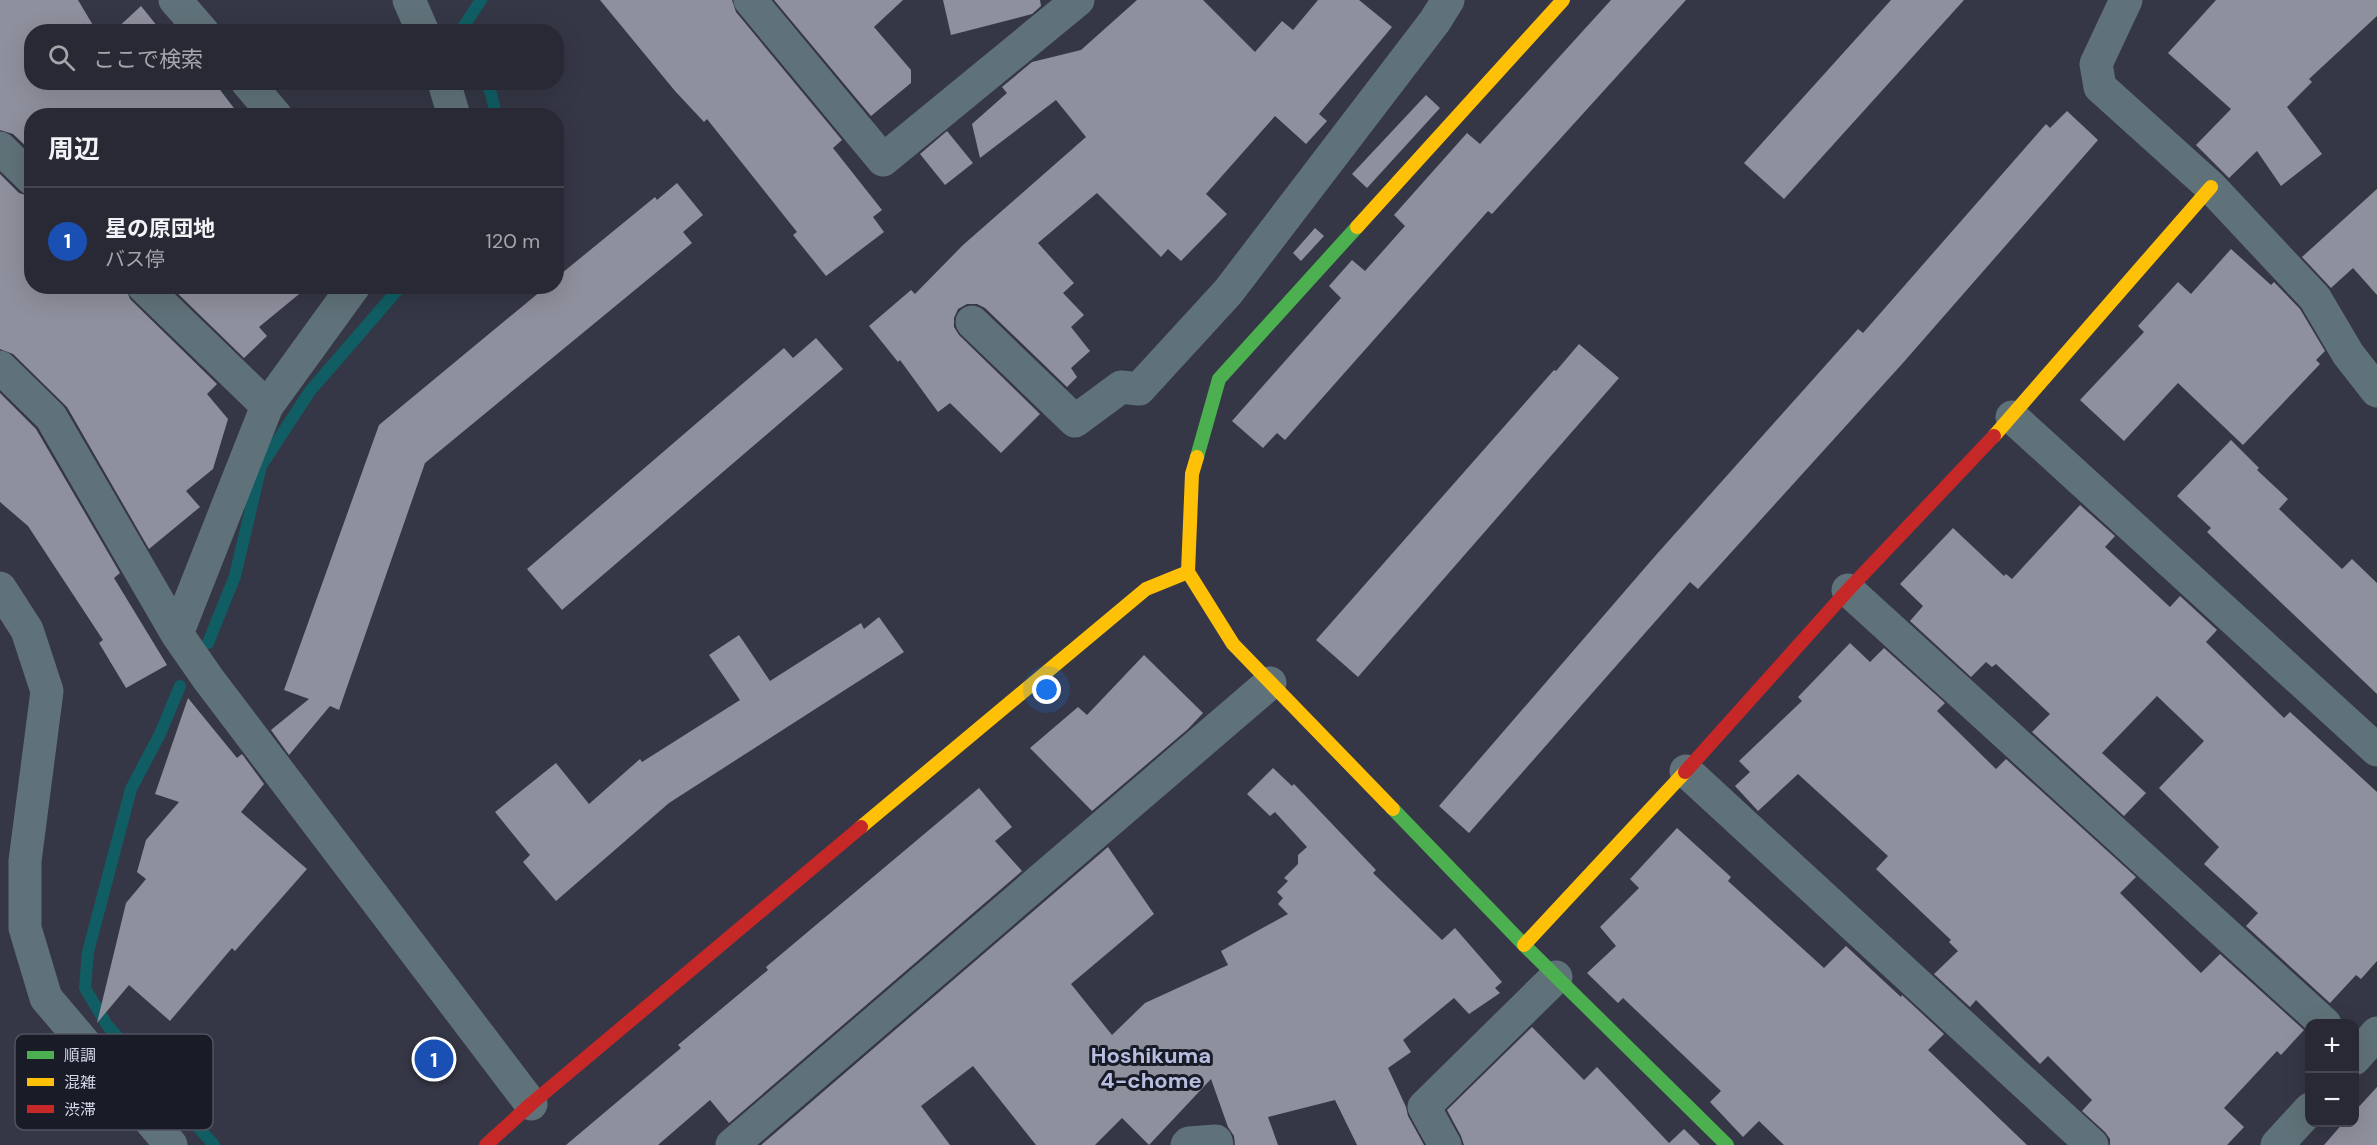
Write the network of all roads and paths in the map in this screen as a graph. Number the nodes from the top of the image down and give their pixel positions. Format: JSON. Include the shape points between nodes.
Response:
{"nodes":[{"id":1,"x":175,"y":0,"type":"edge"},
{"id":2,"x":409,"y":0,"type":"edge"},
{"id":3,"x":750,"y":0,"type":"edge"},
{"id":4,"x":1078,"y":0,"type":"edge"},
{"id":5,"x":1448,"y":0,"type":"edge"},
{"id":6,"x":1563,"y":0,"type":"edge"},
{"id":7,"x":2126,"y":0,"type":"edge"},
{"id":8,"x":196,"y":24,"type":"edge"},
{"id":9,"x":420,"y":24,"type":"edge"},
{"id":10,"x":254,"y":90,"type":"edge"},
{"id":11,"x":446,"y":90,"type":"edge"},
{"id":12,"x":269,"y":108,"type":"edge"},
{"id":13,"x":452,"y":108,"type":"edge"},
{"id":14,"x":0,"y":148,"type":"edge"},
{"id":15,"x":24,"y":171,"type":"edge"},
{"id":16,"x":2211,"y":187,"type":"junction"},
{"id":17,"x":151,"y":294,"type":"edge"},
{"id":18,"x":348,"y":294,"type":"edge"},
{"id":19,"x":972,"y":322,"type":"dead end"},
{"id":20,"x":0,"y":367,"type":"edge"},
{"id":21,"x":2377,"y":391,"type":"edge"},
{"id":22,"x":267,"y":406,"type":"junction"},
{"id":23,"x":2012,"y":417,"type":"junction"},
{"id":24,"x":1188,"y":572,"type":"junction"},
{"id":25,"x":0,"y":588,"type":"edge"},
{"id":26,"x":1848,"y":590,"type":"junction"},
{"id":27,"x":177,"y":634,"type":"junction"},
{"id":28,"x":1270,"y":683,"type":"junction"},
{"id":29,"x":2377,"y":750,"type":"edge"},
{"id":30,"x":1686,"y":771,"type":"junction"},
{"id":31,"x":1524,"y":945,"type":"junction"},
{"id":32,"x":1556,"y":977,"type":"junction"},
{"id":33,"x":2321,"y":1019,"type":"edge"},
{"id":34,"x":77,"y":1034,"type":"edge"},
{"id":35,"x":531,"y":1104,"type":"junction"},
{"id":36,"x":2305,"y":1114,"type":"edge"},
{"id":37,"x":158,"y":1130,"type":"edge"},
{"id":38,"x":171,"y":1145,"type":"edge"},
{"id":39,"x":488,"y":1145,"type":"edge"},
{"id":40,"x":732,"y":1145,"type":"edge"},
{"id":41,"x":1187,"y":1145,"type":"edge"},
{"id":42,"x":1217,"y":1145,"type":"edge"},
{"id":43,"x":1445,"y":1145,"type":"edge"},
{"id":44,"x":1727,"y":1145,"type":"edge"},
{"id":45,"x":2092,"y":1145,"type":"edge"},
{"id":46,"x":2277,"y":1145,"type":"edge"}],
"edges":[{"from":1,"to":8,"type":"street"},
{"from":2,"to":9,"type":"street"},
{"from":3,"to":4,"type":"street","via":[[883,160]]},
{"from":5,"to":19,"type":"street","via":[[1436,21],[1228,292],[1139,389],[1121,387],[1076,421]]},
{"from":6,"to":24,"type":"street","via":[[1219,379],[1192,474]]},
{"from":7,"to":16,"type":"street","via":[[2096,64],[2100,87]]},
{"from":10,"to":12,"type":"street"},
{"from":11,"to":13,"type":"street"},
{"from":14,"to":15,"type":"street"},
{"from":16,"to":21,"type":"street","via":[[2315,298],[2348,354]]},
{"from":16,"to":23,"type":"street"},
{"from":17,"to":22,"type":"street"},
{"from":18,"to":22,"type":"street"},
{"from":20,"to":27,"type":"street","via":[[51,417]]},
{"from":22,"to":27,"type":"street"},
{"from":23,"to":26,"type":"street"},
{"from":23,"to":29,"type":"street"},
{"from":24,"to":28,"type":"street","via":[[1233,644]]},
{"from":24,"to":35,"type":"street","via":[[1146,590]]},
{"from":25,"to":34,"type":"street","via":[[27,630],[47,692],[25,861],[25,928],[46,998]]},
{"from":26,"to":30,"type":"street"},
{"from":26,"to":33,"type":"street"},
{"from":27,"to":35,"type":"street"},
{"from":28,"to":31,"type":"street"},
{"from":28,"to":40,"type":"street"},
{"from":30,"to":31,"type":"street"},
{"from":30,"to":45,"type":"street"},
{"from":31,"to":32,"type":"street"},
{"from":32,"to":43,"type":"street","via":[[1424,1107]]},
{"from":32,"to":44,"type":"street"},
{"from":35,"to":39,"type":"street"},
{"from":36,"to":46,"type":"street"},
{"from":37,"to":38,"type":"street"},
{"from":41,"to":42,"type":"street","via":[[1216,1141]]}]}
